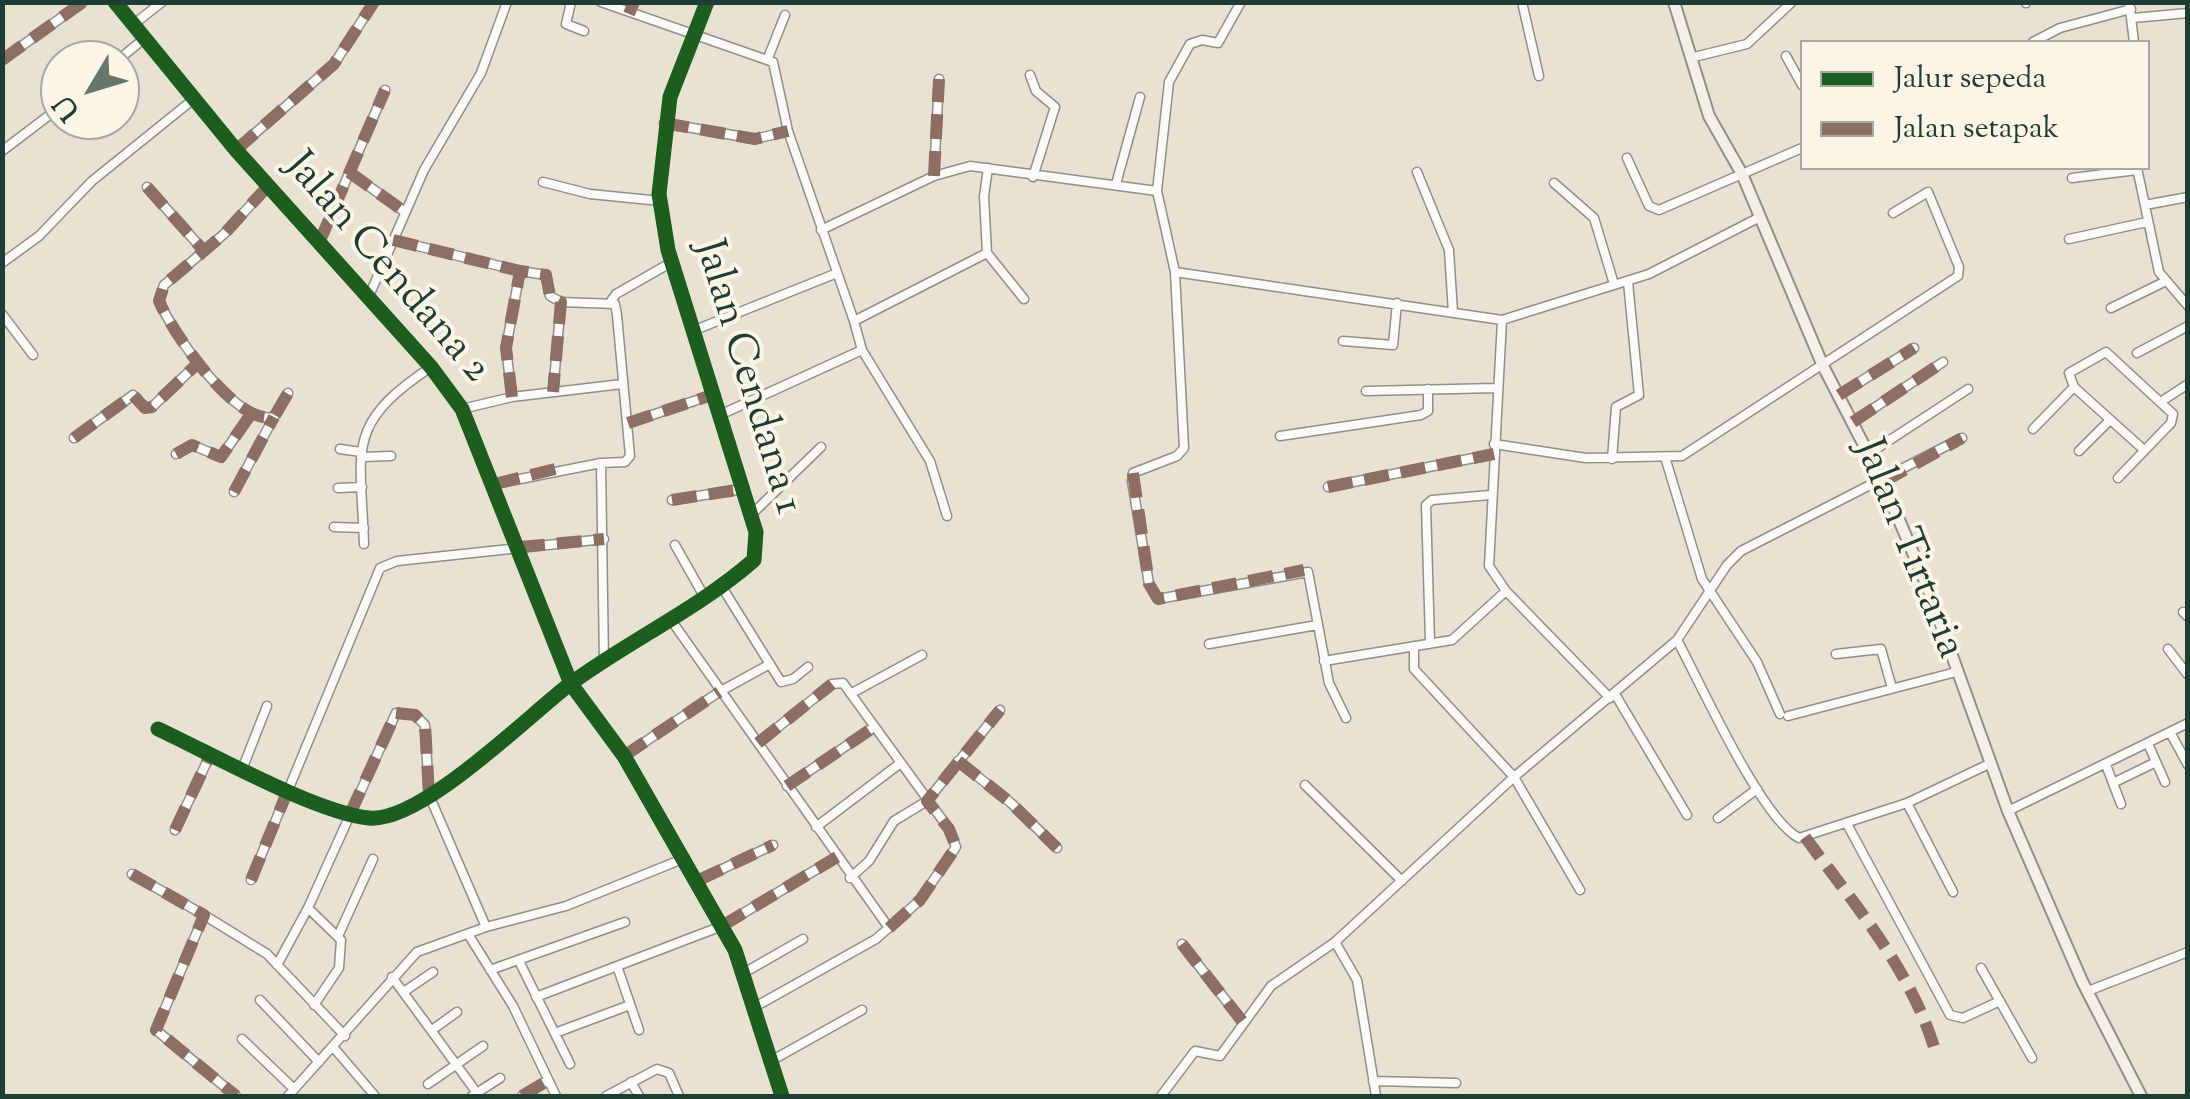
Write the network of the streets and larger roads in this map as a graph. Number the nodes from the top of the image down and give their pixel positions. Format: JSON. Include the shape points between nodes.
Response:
{"nodes":[{"id":1,"x":84,"y":2,"type":"edge"},
{"id":2,"x":162,"y":2,"type":"edge"},
{"id":3,"x":374,"y":2,"type":"edge"},
{"id":4,"x":506,"y":2,"type":"edge"},
{"id":5,"x":571,"y":2,"type":"edge"},
{"id":6,"x":601,"y":2,"type":"edge"},
{"id":7,"x":634,"y":2,"type":"edge"},
{"id":8,"x":707,"y":2,"type":"edge"},
{"id":9,"x":1241,"y":2,"type":"edge"},
{"id":10,"x":1522,"y":2,"type":"edge"},
{"id":11,"x":1674,"y":2,"type":"edge"},
{"id":12,"x":1792,"y":2,"type":"edge"},
{"id":13,"x":120,"y":4,"type":"edge"},
{"id":14,"x":2131,"y":10,"type":"edge"},
{"id":15,"x":2188,"y":13,"type":"edge"},
{"id":16,"x":629,"y":14,"type":"junction"},
{"id":17,"x":785,"y":15,"type":"dead end"},
{"id":18,"x":134,"y":24,"type":"junction"},
{"id":19,"x":584,"y":31,"type":"dead end"},
{"id":20,"x":694,"y":34,"type":"junction"},
{"id":21,"x":145,"y":38,"type":"junction"},
{"id":22,"x":2038,"y":40,"type":"edge"},
{"id":23,"x":2134,"y":40,"type":"edge"},
{"id":24,"x":140,"y":42,"type":"edge"},
{"id":25,"x":1786,"y":56,"type":"dead end"},
{"id":26,"x":768,"y":58,"type":"junction"},
{"id":27,"x":1688,"y":58,"type":"junction"},
{"id":28,"x":2,"y":60,"type":"edge"},
{"id":29,"x":1030,"y":75,"type":"dead end"},
{"id":30,"x":1539,"y":76,"type":"dead end"},
{"id":31,"x":939,"y":79,"type":"dead end"},
{"id":32,"x":1800,"y":81,"type":"edge"},
{"id":33,"x":386,"y":90,"type":"dead end"},
{"id":34,"x":1140,"y":96,"type":"dead end"},
{"id":35,"x":194,"y":98,"type":"junction"},
{"id":36,"x":40,"y":122,"type":"edge"},
{"id":37,"x":664,"y":123,"type":"junction"},
{"id":38,"x":788,"y":131,"type":"junction"},
{"id":39,"x":1800,"y":149,"type":"edge"},
{"id":40,"x":236,"y":150,"type":"junction"},
{"id":41,"x":2,"y":151,"type":"edge"},
{"id":42,"x":1627,"y":158,"type":"dead end"},
{"id":43,"x":988,"y":168,"type":"junction"},
{"id":44,"x":2125,"y":170,"type":"edge"},
{"id":45,"x":2138,"y":170,"type":"edge"},
{"id":46,"x":349,"y":172,"type":"junction"},
{"id":47,"x":1416,"y":172,"type":"dead end"},
{"id":48,"x":1742,"y":174,"type":"junction"},
{"id":49,"x":934,"y":176,"type":"junction"},
{"id":50,"x":1033,"y":176,"type":"junction"},
{"id":51,"x":2072,"y":178,"type":"dead end"},
{"id":52,"x":543,"y":182,"type":"dead end"},
{"id":53,"x":1554,"y":182,"type":"dead end"},
{"id":54,"x":1116,"y":184,"type":"junction"},
{"id":55,"x":268,"y":186,"type":"junction"},
{"id":56,"x":146,"y":187,"type":"dead end"},
{"id":57,"x":1157,"y":191,"type":"junction"},
{"id":58,"x":2188,"y":196,"type":"edge"},
{"id":59,"x":660,"y":201,"type":"junction"},
{"id":60,"x":2144,"y":205,"type":"junction"},
{"id":61,"x":406,"y":212,"type":"junction"},
{"id":62,"x":1893,"y":213,"type":"dead end"},
{"id":63,"x":1760,"y":218,"type":"junction"},
{"id":64,"x":2147,"y":222,"type":"junction"},
{"id":65,"x":821,"y":230,"type":"junction"},
{"id":66,"x":2070,"y":239,"type":"dead end"},
{"id":67,"x":393,"y":240,"type":"junction"},
{"id":68,"x":319,"y":242,"type":"junction"},
{"id":69,"x":204,"y":251,"type":"junction"},
{"id":70,"x":988,"y":254,"type":"junction"},
{"id":71,"x":672,"y":262,"type":"junction"},
{"id":72,"x":2,"y":263,"type":"edge"},
{"id":73,"x":520,"y":271,"type":"junction"},
{"id":74,"x":1174,"y":272,"type":"junction"},
{"id":75,"x":837,"y":273,"type":"junction"},
{"id":76,"x":1628,"y":282,"type":"junction"},
{"id":77,"x":2164,"y":282,"type":"junction"},
{"id":78,"x":1614,"y":284,"type":"junction"},
{"id":79,"x":369,"y":296,"type":"junction"},
{"id":80,"x":1024,"y":298,"type":"dead end"},
{"id":81,"x":611,"y":301,"type":"junction"},
{"id":82,"x":562,"y":302,"type":"junction"},
{"id":83,"x":1397,"y":304,"type":"junction"},
{"id":84,"x":2188,"y":306,"type":"edge"},
{"id":85,"x":2111,"y":308,"type":"dead end"},
{"id":86,"x":1454,"y":312,"type":"junction"},
{"id":87,"x":2,"y":314,"type":"edge"},
{"id":88,"x":854,"y":320,"type":"junction"},
{"id":89,"x":1502,"y":320,"type":"junction"},
{"id":90,"x":2188,"y":326,"type":"edge"},
{"id":91,"x":695,"y":330,"type":"junction"},
{"id":92,"x":1343,"y":340,"type":"dead end"},
{"id":93,"x":1914,"y":348,"type":"dead end"},
{"id":94,"x":862,"y":350,"type":"junction"},
{"id":95,"x":2137,"y":353,"type":"dead end"},
{"id":96,"x":33,"y":355,"type":"dead end"},
{"id":97,"x":1943,"y":362,"type":"dead end"},
{"id":98,"x":198,"y":363,"type":"junction"},
{"id":99,"x":1823,"y":366,"type":"junction"},
{"id":100,"x":431,"y":367,"type":"junction"},
{"id":101,"x":622,"y":384,"type":"junction"},
{"id":102,"x":2188,"y":384,"type":"edge"},
{"id":103,"x":2074,"y":387,"type":"junction"},
{"id":104,"x":1497,"y":388,"type":"junction"},
{"id":105,"x":1428,"y":389,"type":"junction"},
{"id":106,"x":1968,"y":389,"type":"dead end"},
{"id":107,"x":1366,"y":391,"type":"dead end"},
{"id":108,"x":553,"y":392,"type":"junction"},
{"id":109,"x":288,"y":394,"type":"dead end"},
{"id":110,"x":716,"y":394,"type":"junction"},
{"id":111,"x":1839,"y":395,"type":"junction"},
{"id":112,"x":512,"y":397,"type":"junction"},
{"id":113,"x":2162,"y":401,"type":"junction"},
{"id":114,"x":462,"y":409,"type":"junction"},
{"id":115,"x":251,"y":414,"type":"junction"},
{"id":116,"x":722,"y":414,"type":"junction"},
{"id":117,"x":274,"y":417,"type":"junction"},
{"id":118,"x":2110,"y":420,"type":"junction"},
{"id":119,"x":628,"y":422,"type":"junction"},
{"id":120,"x":1853,"y":422,"type":"junction"},
{"id":121,"x":2032,"y":429,"type":"dead end"},
{"id":122,"x":1280,"y":436,"type":"dead end"},
{"id":123,"x":74,"y":438,"type":"dead end"},
{"id":124,"x":1962,"y":438,"type":"dead end"},
{"id":125,"x":821,"y":447,"type":"dead end"},
{"id":126,"x":340,"y":449,"type":"dead end"},
{"id":127,"x":1494,"y":449,"type":"junction"},
{"id":128,"x":2144,"y":450,"type":"junction"},
{"id":129,"x":2080,"y":451,"type":"dead end"},
{"id":130,"x":1870,"y":453,"type":"junction"},
{"id":131,"x":176,"y":454,"type":"dead end"},
{"id":132,"x":361,"y":454,"type":"junction"},
{"id":133,"x":391,"y":456,"type":"dead end"},
{"id":134,"x":1666,"y":456,"type":"junction"},
{"id":135,"x":1612,"y":460,"type":"junction"},
{"id":136,"x":601,"y":463,"type":"junction"},
{"id":137,"x":2118,"y":478,"type":"dead end"},
{"id":138,"x":1883,"y":482,"type":"junction"},
{"id":139,"x":495,"y":484,"type":"junction"},
{"id":140,"x":1328,"y":487,"type":"dead end"},
{"id":141,"x":338,"y":488,"type":"dead end"},
{"id":142,"x":362,"y":488,"type":"junction"},
{"id":143,"x":743,"y":488,"type":"junction"},
{"id":144,"x":234,"y":492,"type":"dead end"},
{"id":145,"x":1490,"y":495,"type":"junction"},
{"id":146,"x":672,"y":500,"type":"dead end"},
{"id":147,"x":751,"y":515,"type":"junction"},
{"id":148,"x":947,"y":516,"type":"dead end"},
{"id":149,"x":334,"y":527,"type":"dead end"},
{"id":150,"x":364,"y":528,"type":"junction"},
{"id":151,"x":604,"y":539,"type":"junction"},
{"id":152,"x":364,"y":544,"type":"dead end"},
{"id":153,"x":675,"y":545,"type":"dead end"},
{"id":154,"x":520,"y":547,"type":"junction"},
{"id":155,"x":722,"y":587,"type":"junction"},
{"id":156,"x":1506,"y":590,"type":"junction"},
{"id":157,"x":1709,"y":590,"type":"junction"},
{"id":158,"x":705,"y":598,"type":"junction"},
{"id":159,"x":670,"y":620,"type":"junction"},
{"id":160,"x":1317,"y":625,"type":"junction"},
{"id":161,"x":1677,"y":640,"type":"junction"},
{"id":162,"x":1430,"y":642,"type":"junction"},
{"id":163,"x":1210,"y":644,"type":"dead end"},
{"id":164,"x":1414,"y":646,"type":"junction"},
{"id":165,"x":2168,"y":649,"type":"dead end"},
{"id":166,"x":1836,"y":654,"type":"dead end"},
{"id":167,"x":922,"y":655,"type":"dead end"},
{"id":168,"x":1324,"y":661,"type":"junction"},
{"id":169,"x":604,"y":663,"type":"junction"},
{"id":170,"x":770,"y":664,"type":"junction"},
{"id":171,"x":808,"y":667,"type":"dead end"},
{"id":172,"x":1956,"y":672,"type":"junction"},
{"id":173,"x":2188,"y":675,"type":"edge"},
{"id":174,"x":570,"y":684,"type":"junction"},
{"id":175,"x":1892,"y":688,"type":"junction"},
{"id":176,"x":719,"y":692,"type":"junction"},
{"id":177,"x":852,"y":693,"type":"junction"},
{"id":178,"x":1612,"y":696,"type":"junction"},
{"id":179,"x":267,"y":706,"type":"dead end"},
{"id":180,"x":1000,"y":710,"type":"dead end"},
{"id":181,"x":1346,"y":718,"type":"dead end"},
{"id":182,"x":2188,"y":723,"type":"edge"},
{"id":183,"x":874,"y":726,"type":"junction"},
{"id":184,"x":158,"y":729,"type":"dead end"},
{"id":185,"x":2171,"y":734,"type":"junction"},
{"id":186,"x":758,"y":744,"type":"junction"},
{"id":187,"x":2149,"y":746,"type":"junction"},
{"id":188,"x":211,"y":754,"type":"junction"},
{"id":189,"x":624,"y":756,"type":"junction"},
{"id":190,"x":958,"y":761,"type":"junction"},
{"id":191,"x":2156,"y":762,"type":"junction"},
{"id":192,"x":1989,"y":764,"type":"junction"},
{"id":193,"x":898,"y":765,"type":"junction"},
{"id":194,"x":2106,"y":765,"type":"junction"},
{"id":195,"x":2188,"y":765,"type":"edge"},
{"id":196,"x":243,"y":767,"type":"junction"},
{"id":197,"x":1514,"y":777,"type":"junction"},
{"id":198,"x":2165,"y":782,"type":"dead end"},
{"id":199,"x":2113,"y":783,"type":"junction"},
{"id":200,"x":787,"y":786,"type":"junction"},
{"id":201,"x":1305,"y":786,"type":"dead end"},
{"id":202,"x":1757,"y":789,"type":"junction"},
{"id":203,"x":288,"y":790,"type":"junction"},
{"id":204,"x":430,"y":795,"type":"junction"},
{"id":205,"x":926,"y":801,"type":"junction"},
{"id":206,"x":1907,"y":803,"type":"junction"},
{"id":207,"x":2121,"y":804,"type":"dead end"},
{"id":208,"x":2008,"y":811,"type":"junction"},
{"id":209,"x":350,"y":814,"type":"junction"},
{"id":210,"x":1687,"y":815,"type":"dead end"},
{"id":211,"x":1718,"y":818,"type":"dead end"},
{"id":212,"x":1847,"y":824,"type":"junction"},
{"id":213,"x":816,"y":827,"type":"junction"},
{"id":214,"x":175,"y":830,"type":"dead end"},
{"id":215,"x":774,"y":846,"type":"dead end"},
{"id":216,"x":1057,"y":848,"type":"dead end"},
{"id":217,"x":838,"y":857,"type":"junction"},
{"id":218,"x":373,"y":858,"type":"dead end"},
{"id":219,"x":685,"y":858,"type":"junction"},
{"id":220,"x":132,"y":874,"type":"dead end"},
{"id":221,"x":850,"y":878,"type":"junction"},
{"id":222,"x":251,"y":880,"type":"dead end"},
{"id":223,"x":698,"y":880,"type":"junction"},
{"id":224,"x":1402,"y":880,"type":"junction"},
{"id":225,"x":1580,"y":890,"type":"dead end"},
{"id":226,"x":1953,"y":892,"type":"dead end"},
{"id":227,"x":308,"y":908,"type":"junction"},
{"id":228,"x":204,"y":915,"type":"junction"},
{"id":229,"x":625,"y":922,"type":"dead end"},
{"id":230,"x":722,"y":926,"type":"junction"},
{"id":231,"x":486,"y":927,"type":"junction"},
{"id":232,"x":889,"y":928,"type":"junction"},
{"id":233,"x":338,"y":934,"type":"junction"},
{"id":234,"x":468,"y":934,"type":"junction"},
{"id":235,"x":803,"y":939,"type":"dead end"},
{"id":236,"x":1336,"y":942,"type":"junction"},
{"id":237,"x":1182,"y":944,"type":"dead end"},
{"id":238,"x":2188,"y":952,"type":"edge"},
{"id":239,"x":519,"y":962,"type":"junction"},
{"id":240,"x":277,"y":965,"type":"junction"},
{"id":241,"x":617,"y":966,"type":"junction"},
{"id":242,"x":1981,"y":968,"type":"dead end"},
{"id":243,"x":490,"y":970,"type":"junction"},
{"id":244,"x":432,"y":972,"type":"dead end"},
{"id":245,"x":742,"y":974,"type":"junction"},
{"id":246,"x":392,"y":977,"type":"junction"},
{"id":247,"x":2088,"y":991,"type":"junction"},
{"id":248,"x":405,"y":992,"type":"junction"},
{"id":249,"x":536,"y":996,"type":"junction"},
{"id":250,"x":260,"y":1000,"type":"dead end"},
{"id":251,"x":2000,"y":1001,"type":"junction"},
{"id":252,"x":314,"y":1005,"type":"junction"},
{"id":253,"x":630,"y":1005,"type":"junction"},
{"id":254,"x":752,"y":1008,"type":"junction"},
{"id":255,"x":862,"y":1010,"type":"dead end"},
{"id":256,"x":457,"y":1012,"type":"dead end"},
{"id":257,"x":1242,"y":1021,"type":"junction"},
{"id":258,"x":432,"y":1030,"type":"junction"},
{"id":259,"x":640,"y":1030,"type":"dead end"},
{"id":260,"x":554,"y":1033,"type":"junction"},
{"id":261,"x":344,"y":1036,"type":"junction"},
{"id":262,"x":242,"y":1039,"type":"dead end"},
{"id":263,"x":483,"y":1046,"type":"dead end"},
{"id":264,"x":334,"y":1048,"type":"junction"},
{"id":265,"x":2032,"y":1058,"type":"dead end"},
{"id":266,"x":319,"y":1062,"type":"junction"},
{"id":267,"x":769,"y":1062,"type":"junction"},
{"id":268,"x":570,"y":1064,"type":"dead end"},
{"id":269,"x":456,"y":1066,"type":"junction"},
{"id":270,"x":500,"y":1078,"type":"dead end"},
{"id":271,"x":1373,"y":1080,"type":"junction"},
{"id":272,"x":548,"y":1081,"type":"junction"},
{"id":273,"x":632,"y":1082,"type":"junction"},
{"id":274,"x":1456,"y":1083,"type":"dead end"},
{"id":275,"x":428,"y":1084,"type":"dead end"},
{"id":276,"x":291,"y":1093,"type":"edge"},
{"id":277,"x":474,"y":1095,"type":"edge"},
{"id":278,"x":236,"y":1096,"type":"edge"},
{"id":279,"x":374,"y":1096,"type":"edge"},
{"id":280,"x":522,"y":1096,"type":"edge"},
{"id":281,"x":556,"y":1096,"type":"edge"},
{"id":282,"x":606,"y":1096,"type":"edge"},
{"id":283,"x":639,"y":1096,"type":"edge"},
{"id":284,"x":679,"y":1096,"type":"edge"},
{"id":285,"x":782,"y":1096,"type":"edge"},
{"id":286,"x":1161,"y":1096,"type":"edge"},
{"id":287,"x":1376,"y":1096,"type":"edge"},
{"id":288,"x":2141,"y":1096,"type":"edge"}],
"edges":[{"from":1,"to":28,"type":"street"},
{"from":2,"to":18,"type":"street"},
{"from":3,"to":40,"type":"street","via":[[334,64]]},
{"from":4,"to":61,"type":"street","via":[[481,73]]},
{"from":5,"to":19,"type":"street","via":[[566,24]]},
{"from":6,"to":16,"type":"street"},
{"from":7,"to":16,"type":"street"},
{"from":8,"to":20,"type":"street","name":"Jalan Cendana 1"},
{"from":9,"to":57,"type":"street","via":[[1218,43],[1196,40],[1178,59],[1169,82]]},
{"from":10,"to":30,"type":"street"},
{"from":11,"to":27,"type":"street","name":"Jalan Tirtaria"},
{"from":12,"to":27,"type":"street","via":[[1747,44]]},
{"from":13,"to":18,"type":"street","name":"Jalan Cendana 2"},
{"from":14,"to":15,"type":"street"},
{"from":14,"to":22,"type":"street"},
{"from":14,"to":23,"type":"street"},
{"from":16,"to":20,"type":"street"},
{"from":17,"to":26,"type":"street"},
{"from":18,"to":21,"type":"street","name":"Jalan Cendana 2"},
{"from":20,"to":26,"type":"street"},
{"from":20,"to":37,"type":"street","name":"Jalan Cendana 1"},
{"from":21,"to":24,"type":"street"},
{"from":21,"to":35,"type":"street","name":"Jalan Cendana 2"},
{"from":25,"to":32,"type":"street"},
{"from":26,"to":38,"type":"street","via":[[776,68]]},
{"from":27,"to":48,"type":"street","name":"Jalan Tirtaria","via":[[1709,116]]},
{"from":29,"to":50,"type":"street","via":[[1055,108]]},
{"from":31,"to":49,"type":"street"},
{"from":33,"to":46,"type":"street"},
{"from":34,"to":54,"type":"street"},
{"from":35,"to":40,"type":"street","name":"Jalan Cendana 2"},
{"from":35,"to":72,"type":"street"},
{"from":36,"to":41,"type":"street"},
{"from":37,"to":38,"type":"street","via":[[755,138]]},
{"from":37,"to":59,"type":"street","name":"Jalan Cendana 1"},
{"from":38,"to":65,"type":"street"},
{"from":39,"to":48,"type":"street"},
{"from":40,"to":55,"type":"street","name":"Jalan Cendana 2"},
{"from":42,"to":48,"type":"street","via":[[1654,210]]},
{"from":43,"to":49,"type":"street"},
{"from":43,"to":50,"type":"street"},
{"from":43,"to":70,"type":"street"},
{"from":44,"to":51,"type":"street"},
{"from":45,"to":60,"type":"street"},
{"from":46,"to":61,"type":"street"},
{"from":46,"to":68,"type":"street"},
{"from":47,"to":86,"type":"street","via":[[1449,250]]},
{"from":48,"to":63,"type":"street","name":"Jalan Tirtaria"},
{"from":49,"to":65,"type":"street"},
{"from":50,"to":54,"type":"street"},
{"from":52,"to":59,"type":"street"},
{"from":53,"to":78,"type":"street","via":[[1594,218]]},
{"from":54,"to":57,"type":"street"},
{"from":55,"to":68,"type":"street","name":"Jalan Cendana 2"},
{"from":55,"to":69,"type":"street"},
{"from":56,"to":69,"type":"street"},
{"from":57,"to":74,"type":"street"},
{"from":58,"to":60,"type":"street"},
{"from":59,"to":71,"type":"street","name":"Jalan Cendana 1"},
{"from":60,"to":64,"type":"street"},
{"from":61,"to":67,"type":"street"},
{"from":62,"to":99,"type":"street","via":[[1928,192],[1958,276]]},
{"from":63,"to":76,"type":"street"},
{"from":63,"to":99,"type":"street","name":"Jalan Tirtaria"},
{"from":64,"to":66,"type":"street"},
{"from":64,"to":77,"type":"street"},
{"from":65,"to":75,"type":"street"},
{"from":67,"to":73,"type":"street"},
{"from":67,"to":79,"type":"street"},
{"from":68,"to":79,"type":"street","name":"Jalan Cendana 2"},
{"from":69,"to":98,"type":"street","via":[[164,285],[159,301]]},
{"from":70,"to":80,"type":"street"},
{"from":70,"to":88,"type":"street"},
{"from":71,"to":81,"type":"street"},
{"from":71,"to":91,"type":"street","name":"Jalan Cendana 1"},
{"from":73,"to":82,"type":"street","via":[[546,275],[550,296]]},
{"from":73,"to":112,"type":"street","via":[[506,348]]},
{"from":74,"to":83,"type":"street"},
{"from":74,"to":160,"type":"street","via":[[1184,448],[1132,477],[1149,584],[1164,600],[1304,570],[1312,577]]},
{"from":75,"to":88,"type":"street"},
{"from":75,"to":91,"type":"street"},
{"from":76,"to":78,"type":"street"},
{"from":76,"to":135,"type":"street","via":[[1638,395],[1616,406]]},
{"from":77,"to":84,"type":"street"},
{"from":77,"to":85,"type":"street"},
{"from":78,"to":89,"type":"street"},
{"from":79,"to":100,"type":"street","name":"Jalan Cendana 2"},
{"from":81,"to":82,"type":"street"},
{"from":81,"to":101,"type":"street","via":[[618,314]]},
{"from":82,"to":108,"type":"street"},
{"from":83,"to":86,"type":"street"},
{"from":83,"to":92,"type":"street","via":[[1393,345]]},
{"from":86,"to":89,"type":"street"},
{"from":87,"to":96,"type":"street"},
{"from":88,"to":94,"type":"street"},
{"from":89,"to":104,"type":"street"},
{"from":90,"to":95,"type":"street"},
{"from":91,"to":110,"type":"street","name":"Jalan Cendana 1"},
{"from":93,"to":111,"type":"street"},
{"from":94,"to":116,"type":"street"},
{"from":94,"to":148,"type":"street","via":[[930,461]]},
{"from":97,"to":120,"type":"street"},
{"from":98,"to":115,"type":"street"},
{"from":98,"to":123,"type":"street","via":[[152,407],[133,395]]},
{"from":99,"to":111,"type":"street","name":"Jalan Tirtaria"},
{"from":99,"to":134,"type":"street","via":[[1691,452]]},
{"from":100,"to":114,"type":"street","name":"Jalan Cendana 2"},
{"from":100,"to":132,"type":"street","via":[[383,402],[362,438]]},
{"from":101,"to":108,"type":"street"},
{"from":101,"to":119,"type":"street"},
{"from":102,"to":113,"type":"street"},
{"from":103,"to":113,"type":"street","via":[[2069,373],[2106,352]]},
{"from":103,"to":118,"type":"street"},
{"from":103,"to":121,"type":"street"},
{"from":104,"to":105,"type":"street"},
{"from":104,"to":127,"type":"street"},
{"from":105,"to":107,"type":"street"},
{"from":105,"to":122,"type":"street","via":[[1428,411],[1421,415]]},
{"from":106,"to":130,"type":"street"},
{"from":108,"to":112,"type":"street"},
{"from":109,"to":117,"type":"street"},
{"from":110,"to":116,"type":"street","name":"Jalan Cendana 1"},
{"from":110,"to":119,"type":"street"},
{"from":111,"to":120,"type":"street","name":"Jalan Tirtaria"},
{"from":112,"to":114,"type":"street"},
{"from":113,"to":128,"type":"street","via":[[2172,419]]},
{"from":114,"to":139,"type":"street","name":"Jalan Cendana 2"},
{"from":115,"to":117,"type":"street"},
{"from":115,"to":131,"type":"street","via":[[221,457],[192,444]]},
{"from":116,"to":143,"type":"street","name":"Jalan Cendana 1"},
{"from":117,"to":144,"type":"street"},
{"from":118,"to":128,"type":"street"},
{"from":118,"to":129,"type":"street"},
{"from":119,"to":136,"type":"street","via":[[629,460]]},
{"from":120,"to":130,"type":"street","name":"Jalan Tirtaria"},
{"from":124,"to":138,"type":"street"},
{"from":125,"to":147,"type":"street"},
{"from":126,"to":132,"type":"street"},
{"from":127,"to":135,"type":"street"},
{"from":127,"to":140,"type":"street"},
{"from":127,"to":145,"type":"street"},
{"from":128,"to":137,"type":"street"},
{"from":130,"to":138,"type":"street","name":"Jalan Tirtaria"},
{"from":132,"to":133,"type":"street"},
{"from":132,"to":142,"type":"street"},
{"from":134,"to":135,"type":"street"},
{"from":134,"to":157,"type":"street","via":[[1688,543]]},
{"from":136,"to":139,"type":"street"},
{"from":136,"to":151,"type":"street"},
{"from":138,"to":157,"type":"street","via":[[1754,543],[1726,565]]},
{"from":138,"to":172,"type":"street","name":"Jalan Tirtaria"},
{"from":139,"to":154,"type":"street","name":"Jalan Cendana 2"},
{"from":141,"to":142,"type":"street"},
{"from":142,"to":150,"type":"street"},
{"from":143,"to":146,"type":"street"},
{"from":143,"to":147,"type":"street","name":"Jalan Cendana 1"},
{"from":145,"to":156,"type":"street","via":[[1490,566]]},
{"from":145,"to":162,"type":"street","via":[[1426,505]]},
{"from":147,"to":155,"type":"street","name":"Jalan Cendana 1","via":[[757,554]]},
{"from":149,"to":150,"type":"street"},
{"from":150,"to":152,"type":"street"},
{"from":151,"to":154,"type":"street"},
{"from":151,"to":169,"type":"street"},
{"from":153,"to":158,"type":"street"},
{"from":154,"to":174,"type":"street","name":"Jalan Cendana 2"},
{"from":154,"to":203,"type":"street","via":[[380,568]]},
{"from":155,"to":158,"type":"street","name":"Jalan Cendana 1"},
{"from":155,"to":170,"type":"street"},
{"from":156,"to":162,"type":"street","via":[[1460,635]]},
{"from":156,"to":178,"type":"street"},
{"from":157,"to":161,"type":"street"},
{"from":157,"to":175,"type":"street","via":[[1784,715]]},
{"from":158,"to":159,"type":"street","name":"Jalan Cendana 1"},
{"from":159,"to":169,"type":"street","name":"Jalan Cendana 1"},
{"from":159,"to":176,"type":"street"},
{"from":160,"to":163,"type":"street"},
{"from":160,"to":168,"type":"street"},
{"from":161,"to":178,"type":"street"},
{"from":161,"to":202,"type":"street"},
{"from":162,"to":164,"type":"street"},
{"from":164,"to":168,"type":"street"},
{"from":164,"to":197,"type":"street","via":[[1414,669]]},
{"from":165,"to":173,"type":"street"},
{"from":166,"to":175,"type":"street","via":[[1881,648]]},
{"from":167,"to":177,"type":"street"},
{"from":168,"to":181,"type":"street"},
{"from":169,"to":174,"type":"street","name":"Jalan Cendana 1"},
{"from":170,"to":171,"type":"street","via":[[786,683]]},
{"from":170,"to":176,"type":"street"},
{"from":172,"to":175,"type":"street"},
{"from":172,"to":192,"type":"street","name":"Jalan Tirtaria"},
{"from":174,"to":189,"type":"street","name":"Jalan Cendana 2"},
{"from":174,"to":204,"type":"street","name":"Jalan Cendana 1"},
{"from":176,"to":186,"type":"street"},
{"from":176,"to":189,"type":"street"},
{"from":177,"to":183,"type":"street"},
{"from":177,"to":186,"type":"street","via":[[842,683],[832,684]]},
{"from":178,"to":197,"type":"street"},
{"from":178,"to":210,"type":"street"},
{"from":179,"to":196,"type":"street"},
{"from":180,"to":190,"type":"street"},
{"from":182,"to":185,"type":"street"},
{"from":183,"to":193,"type":"street"},
{"from":183,"to":200,"type":"street"},
{"from":184,"to":188,"type":"street"},
{"from":185,"to":187,"type":"street"},
{"from":185,"to":195,"type":"street"},
{"from":186,"to":200,"type":"street"},
{"from":187,"to":191,"type":"street"},
{"from":187,"to":194,"type":"street"},
{"from":188,"to":196,"type":"street"},
{"from":188,"to":214,"type":"street"},
{"from":189,"to":219,"type":"street","name":"Jalan Cendana 2"},
{"from":190,"to":205,"type":"street"},
{"from":190,"to":216,"type":"street"},
{"from":191,"to":198,"type":"street"},
{"from":191,"to":199,"type":"street"},
{"from":192,"to":206,"type":"street"},
{"from":192,"to":208,"type":"street","name":"Jalan Tirtaria"},
{"from":193,"to":205,"type":"street"},
{"from":193,"to":213,"type":"street"},
{"from":194,"to":199,"type":"street"},
{"from":194,"to":208,"type":"street"},
{"from":196,"to":203,"type":"street"},
{"from":197,"to":224,"type":"street"},
{"from":197,"to":225,"type":"street"},
{"from":199,"to":207,"type":"street"},
{"from":200,"to":213,"type":"street"},
{"from":201,"to":224,"type":"street"},
{"from":202,"to":211,"type":"street"},
{"from":202,"to":212,"type":"street","via":[[1790,834],[1805,837]]},
{"from":203,"to":209,"type":"street"},
{"from":203,"to":222,"type":"street"},
{"from":204,"to":209,"type":"street","name":"Jalan Cendana 1","via":[[377,818]]},
{"from":204,"to":209,"type":"street","via":[[425,724],[396,713]]},
{"from":204,"to":231,"type":"street"},
{"from":205,"to":221,"type":"street","via":[[894,822]]},
{"from":205,"to":232,"type":"street","via":[[956,847],[920,900]]},
{"from":206,"to":212,"type":"street"},
{"from":206,"to":226,"type":"street"},
{"from":208,"to":247,"type":"street","name":"Jalan Tirtaria"},
{"from":209,"to":227,"type":"street"},
{"from":212,"to":251,"type":"street","via":[[1950,1015],[1964,1018]]},
{"from":213,"to":217,"type":"street"},
{"from":215,"to":223,"type":"street"},
{"from":217,"to":221,"type":"street"},
{"from":217,"to":230,"type":"street"},
{"from":218,"to":233,"type":"street"},
{"from":219,"to":223,"type":"street","name":"Jalan Cendana 2"},
{"from":219,"to":231,"type":"street","via":[[566,906]]},
{"from":220,"to":228,"type":"street"},
{"from":221,"to":232,"type":"street"},
{"from":223,"to":230,"type":"street","name":"Jalan Cendana 2"},
{"from":224,"to":236,"type":"street"},
{"from":227,"to":233,"type":"street"},
{"from":227,"to":240,"type":"street"},
{"from":228,"to":240,"type":"street","via":[[248,938]]},
{"from":228,"to":278,"type":"street","via":[[156,1030]]},
{"from":229,"to":239,"type":"street"},
{"from":230,"to":241,"type":"street"},
{"from":230,"to":245,"type":"street","name":"Jalan Cendana 2"},
{"from":231,"to":234,"type":"street"},
{"from":232,"to":254,"type":"street","via":[[798,987]]},
{"from":233,"to":252,"type":"street","via":[[339,968]]},
{"from":234,"to":243,"type":"street"},
{"from":234,"to":246,"type":"street","via":[[417,952]]},
{"from":235,"to":245,"type":"street"},
{"from":236,"to":257,"type":"street","via":[[1271,986]]},
{"from":236,"to":271,"type":"street","via":[[1356,980]]},
{"from":237,"to":257,"type":"street"},
{"from":238,"to":247,"type":"street"},
{"from":239,"to":243,"type":"street"},
{"from":239,"to":249,"type":"street"},
{"from":240,"to":252,"type":"street"},
{"from":241,"to":249,"type":"street"},
{"from":241,"to":253,"type":"street"},
{"from":242,"to":251,"type":"street"},
{"from":243,"to":272,"type":"street"},
{"from":244,"to":248,"type":"street"},
{"from":245,"to":254,"type":"street","name":"Jalan Cendana 2"},
{"from":246,"to":248,"type":"street"},
{"from":246,"to":261,"type":"street"},
{"from":247,"to":288,"type":"street","name":"Jalan Tirtaria"},
{"from":248,"to":258,"type":"street"},
{"from":249,"to":260,"type":"street"},
{"from":250,"to":266,"type":"street"},
{"from":251,"to":265,"type":"street"},
{"from":252,"to":261,"type":"street"},
{"from":253,"to":259,"type":"street"},
{"from":253,"to":260,"type":"street"},
{"from":254,"to":267,"type":"street","name":"Jalan Cendana 2"},
{"from":255,"to":267,"type":"street"},
{"from":256,"to":258,"type":"street"},
{"from":257,"to":286,"type":"street","via":[[1220,1056],[1192,1054]]},
{"from":258,"to":269,"type":"street"},
{"from":260,"to":268,"type":"street"},
{"from":261,"to":264,"type":"street"},
{"from":262,"to":276,"type":"street"},
{"from":263,"to":269,"type":"street"},
{"from":264,"to":266,"type":"street"},
{"from":264,"to":279,"type":"street"},
{"from":266,"to":276,"type":"street"},
{"from":267,"to":285,"type":"street","name":"Jalan Cendana 2"},
{"from":269,"to":275,"type":"street"},
{"from":269,"to":277,"type":"street"},
{"from":270,"to":277,"type":"street"},
{"from":271,"to":274,"type":"street"},
{"from":271,"to":287,"type":"street"},
{"from":272,"to":280,"type":"street"},
{"from":272,"to":281,"type":"street"},
{"from":273,"to":282,"type":"street"},
{"from":273,"to":283,"type":"street"},
{"from":273,"to":284,"type":"street","via":[[664,1070]]}]}
